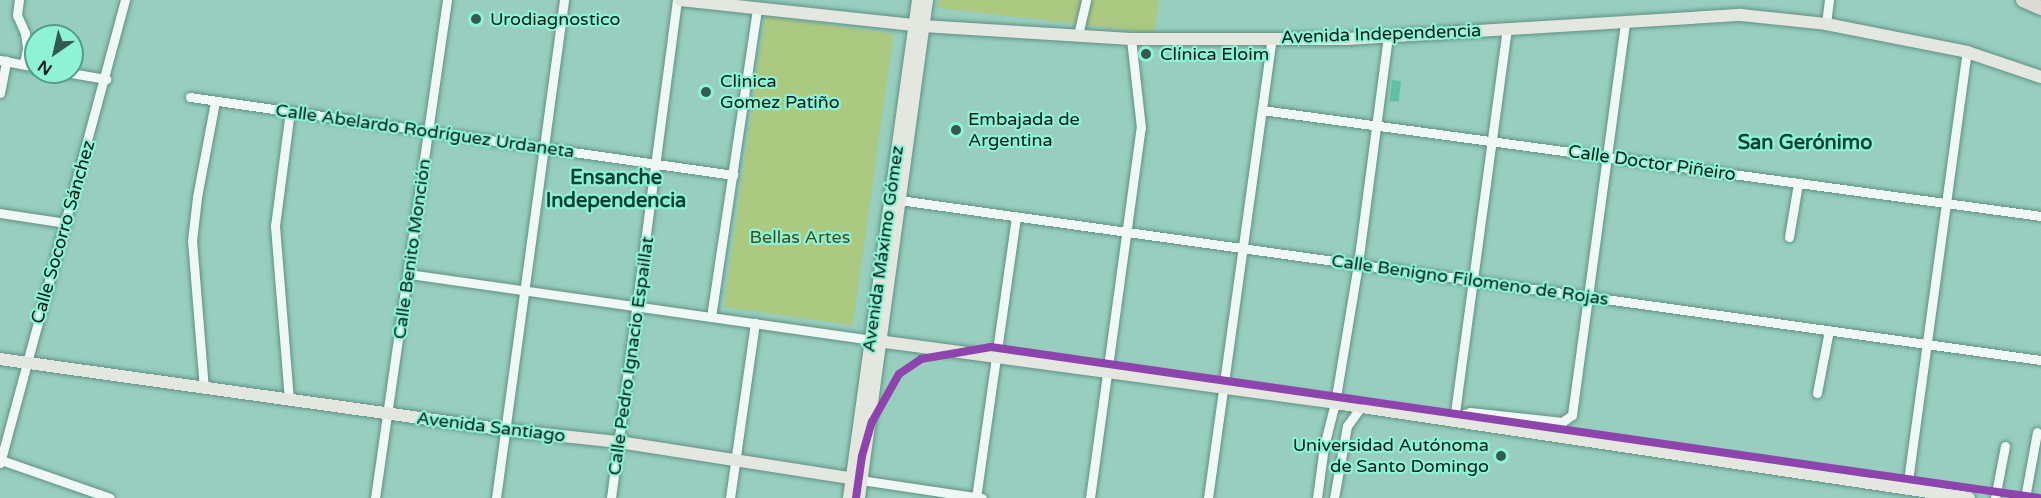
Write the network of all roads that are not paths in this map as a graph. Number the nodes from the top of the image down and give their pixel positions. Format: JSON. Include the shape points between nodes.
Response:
{"nodes":[{"id":1,"x":19,"y":0,"type":"edge"},
{"id":2,"x":125,"y":0,"type":"edge"},
{"id":3,"x":447,"y":0,"type":"edge"},
{"id":4,"x":564,"y":0,"type":"edge"},
{"id":5,"x":678,"y":0,"type":"edge"},
{"id":6,"x":918,"y":0,"type":"edge"},
{"id":7,"x":927,"y":0,"type":"edge"},
{"id":8,"x":1086,"y":0,"type":"edge"},
{"id":9,"x":1829,"y":0,"type":"edge"},
{"id":10,"x":2023,"y":0,"type":"edge"},
{"id":11,"x":2041,"y":8,"type":"edge"},
{"id":12,"x":757,"y":9,"type":"junction"},
{"id":13,"x":1625,"y":22,"type":"junction"},
{"id":14,"x":1826,"y":24,"type":"junction"},
{"id":15,"x":919,"y":26,"type":"junction"},
{"id":16,"x":1507,"y":28,"type":"junction"},
{"id":17,"x":24,"y":29,"type":"edge"},
{"id":18,"x":1078,"y":35,"type":"junction"},
{"id":19,"x":1388,"y":36,"type":"junction"},
{"id":20,"x":1272,"y":38,"type":"junction"},
{"id":21,"x":1131,"y":39,"type":"junction"},
{"id":22,"x":1967,"y":52,"type":"junction"},
{"id":23,"x":3,"y":61,"type":"edge"},
{"id":24,"x":24,"y":64,"type":"edge"},
{"id":25,"x":84,"y":75,"type":"edge"},
{"id":26,"x":2041,"y":77,"type":"edge"},
{"id":27,"x":106,"y":79,"type":"junction"},
{"id":28,"x":0,"y":93,"type":"edge"},
{"id":29,"x":190,"y":97,"type":"dead end"},
{"id":30,"x":215,"y":102,"type":"junction"},
{"id":31,"x":1262,"y":110,"type":"junction"},
{"id":32,"x":290,"y":111,"type":"junction"},
{"id":33,"x":1377,"y":126,"type":"junction"},
{"id":34,"x":429,"y":132,"type":"junction"},
{"id":35,"x":1492,"y":141,"type":"junction"},
{"id":36,"x":543,"y":149,"type":"junction"},
{"id":37,"x":1606,"y":157,"type":"junction"},
{"id":38,"x":657,"y":165,"type":"junction"},
{"id":39,"x":733,"y":176,"type":"junction"},
{"id":40,"x":1798,"y":183,"type":"junction"},
{"id":41,"x":899,"y":200,"type":"junction"},
{"id":42,"x":1946,"y":203,"type":"junction"},
{"id":43,"x":0,"y":213,"type":"edge"},
{"id":44,"x":2041,"y":216,"type":"edge"},
{"id":45,"x":1016,"y":217,"type":"junction"},
{"id":46,"x":66,"y":223,"type":"junction"},
{"id":47,"x":1126,"y":232,"type":"junction"},
{"id":48,"x":1788,"y":237,"type":"dead end"},
{"id":49,"x":1243,"y":249,"type":"junction"},
{"id":50,"x":1358,"y":264,"type":"junction"},
{"id":51,"x":409,"y":274,"type":"junction"},
{"id":52,"x":1473,"y":281,"type":"junction"},
{"id":53,"x":524,"y":290,"type":"junction"},
{"id":54,"x":1587,"y":297,"type":"junction"},
{"id":55,"x":638,"y":307,"type":"junction"},
{"id":56,"x":711,"y":318,"type":"junction"},
{"id":57,"x":755,"y":323,"type":"junction"},
{"id":58,"x":1829,"y":330,"type":"junction"},
{"id":59,"x":876,"y":340,"type":"junction"},
{"id":60,"x":1927,"y":344,"type":"junction"},
{"id":61,"x":997,"y":357,"type":"junction"},
{"id":62,"x":0,"y":358,"type":"edge"},
{"id":63,"x":2041,"y":360,"type":"edge"},
{"id":64,"x":26,"y":363,"type":"junction"},
{"id":65,"x":1108,"y":372,"type":"junction"},
{"id":66,"x":1223,"y":387,"type":"junction"},
{"id":67,"x":204,"y":389,"type":"junction"},
{"id":68,"x":1817,"y":393,"type":"dead end"},
{"id":69,"x":289,"y":400,"type":"junction"},
{"id":70,"x":1335,"y":403,"type":"junction"},
{"id":71,"x":1361,"y":407,"type":"junction"},
{"id":72,"x":387,"y":414,"type":"junction"},
{"id":73,"x":1456,"y":421,"type":"junction"},
{"id":74,"x":506,"y":430,"type":"junction"},
{"id":75,"x":2037,"y":432,"type":"dead end"},
{"id":76,"x":619,"y":442,"type":"junction"},
{"id":77,"x":2005,"y":446,"type":"dead end"},
{"id":78,"x":735,"y":460,"type":"junction"},
{"id":79,"x":0,"y":462,"type":"edge"},
{"id":80,"x":856,"y":479,"type":"junction"},
{"id":81,"x":1907,"y":488,"type":"junction"},
{"id":82,"x":110,"y":498,"type":"edge"},
{"id":83,"x":375,"y":498,"type":"edge"},
{"id":84,"x":496,"y":498,"type":"edge"},
{"id":85,"x":611,"y":498,"type":"edge"},
{"id":86,"x":730,"y":498,"type":"edge"},
{"id":87,"x":849,"y":498,"type":"edge"},
{"id":88,"x":859,"y":498,"type":"edge"},
{"id":89,"x":978,"y":498,"type":"edge"},
{"id":90,"x":1090,"y":498,"type":"edge"},
{"id":91,"x":1208,"y":498,"type":"edge"},
{"id":92,"x":1317,"y":498,"type":"edge"},
{"id":93,"x":1334,"y":498,"type":"edge"},
{"id":94,"x":1969,"y":498,"type":"edge"},
{"id":95,"x":1995,"y":498,"type":"edge"},
{"id":96,"x":2025,"y":498,"type":"edge"}],
"edges":[{"from":1,"to":17,"type":"street","via":[[17,15]]},
{"from":2,"to":27,"type":"street","name":"Calle Socorro Sánchez"},
{"from":3,"to":34,"type":"street","name":"Calle Benito Monción"},
{"from":4,"to":36,"type":"street"},
{"from":5,"to":12,"type":"main road","name":"Avenida Independencia"},
{"from":5,"to":38,"type":"street","name":"Calle Pedro Ignacio Espaillat"},
{"from":6,"to":15,"type":"main road","name":"Avenida Máximo Gómez"},
{"from":7,"to":15,"type":"main road","name":"Avenida Máximo Gómez"},
{"from":8,"to":18,"type":"street"},
{"from":9,"to":14,"type":"street"},
{"from":10,"to":11,"type":"highway"},
{"from":12,"to":15,"type":"main road","name":"Avenida Independencia"},
{"from":12,"to":39,"type":"street"},
{"from":13,"to":14,"type":"main road","name":"Avenida Independencia","via":[[1741,15]]},
{"from":13,"to":16,"type":"main road","name":"Avenida Independencia"},
{"from":13,"to":37,"type":"street"},
{"from":14,"to":22,"type":"main road","name":"Avenida Independencia"},
{"from":15,"to":18,"type":"main road","name":"Avenida Independencia"},
{"from":15,"to":41,"type":"main road","name":"Avenida Máximo Gómez"},
{"from":15,"to":59,"type":"main road","name":"Avenida Máximo Gómez"},
{"from":16,"to":19,"type":"main road","name":"Avenida Independencia"},
{"from":16,"to":35,"type":"street"},
{"from":18,"to":21,"type":"main road","name":"Avenida Independencia"},
{"from":19,"to":20,"type":"main road","name":"Avenida Independencia"},
{"from":19,"to":33,"type":"street"},
{"from":20,"to":21,"type":"main road","name":"Avenida Independencia"},
{"from":20,"to":31,"type":"street"},
{"from":21,"to":47,"type":"street","via":[[1141,128]]},
{"from":22,"to":26,"type":"main road","name":"Avenida Independencia"},
{"from":22,"to":42,"type":"street"},
{"from":23,"to":24,"type":"street"},
{"from":23,"to":28,"type":"street"},
{"from":25,"to":27,"type":"street"},
{"from":27,"to":46,"type":"street","name":"Calle Socorro Sánchez"},
{"from":29,"to":30,"type":"street","name":"Calle Abelardo Rodríguez Urdaneta"},
{"from":30,"to":32,"type":"street","name":"Calle Abelardo Rodríguez Urdaneta"},
{"from":30,"to":67,"type":"street","via":[[192,241]]},
{"from":31,"to":33,"type":"street","name":"Calle Doctor Piñeiro"},
{"from":31,"to":49,"type":"street"},
{"from":32,"to":34,"type":"street","name":"Calle Abelardo Rodríguez Urdaneta"},
{"from":32,"to":69,"type":"street","via":[[275,226]]},
{"from":33,"to":35,"type":"street","name":"Calle Doctor Piñeiro"},
{"from":33,"to":50,"type":"street"},
{"from":34,"to":36,"type":"street","name":"Calle Abelardo Rodríguez Urdaneta"},
{"from":34,"to":51,"type":"street","name":"Calle Benito Monción"},
{"from":35,"to":37,"type":"street","name":"Calle Doctor Piñeiro"},
{"from":35,"to":52,"type":"street"},
{"from":36,"to":38,"type":"street","name":"Calle Abelardo Rodríguez Urdaneta"},
{"from":36,"to":53,"type":"street"},
{"from":37,"to":40,"type":"street","name":"Calle Doctor Piñeiro"},
{"from":37,"to":54,"type":"street"},
{"from":38,"to":39,"type":"street","name":"Calle Abelardo Rodríguez Urdaneta"},
{"from":38,"to":55,"type":"street","name":"Calle Pedro Ignacio Espaillat"},
{"from":39,"to":56,"type":"street"},
{"from":40,"to":42,"type":"street","name":"Calle Doctor Piñeiro"},
{"from":40,"to":48,"type":"street"},
{"from":41,"to":45,"type":"street","name":"Calle Benigno Filomeno de Rojas"},
{"from":41,"to":59,"type":"main road","name":"Avenida Máximo Gómez"},
{"from":42,"to":44,"type":"street","name":"Calle Doctor Piñeiro"},
{"from":42,"to":60,"type":"street"},
{"from":43,"to":46,"type":"street"},
{"from":45,"to":47,"type":"street","name":"Calle Benigno Filomeno de Rojas"},
{"from":45,"to":61,"type":"street"},
{"from":46,"to":64,"type":"street","name":"Calle Socorro Sánchez"},
{"from":47,"to":49,"type":"street","name":"Calle Benigno Filomeno de Rojas"},
{"from":47,"to":65,"type":"street"},
{"from":49,"to":50,"type":"street","name":"Calle Benigno Filomeno de Rojas"},
{"from":49,"to":66,"type":"street"},
{"from":50,"to":52,"type":"street","name":"Calle Benigno Filomeno de Rojas"},
{"from":50,"to":70,"type":"street"},
{"from":51,"to":53,"type":"street"},
{"from":51,"to":72,"type":"street","name":"Calle Benito Monción"},
{"from":52,"to":54,"type":"street","name":"Calle Benigno Filomeno de Rojas"},
{"from":52,"to":73,"type":"street"},
{"from":53,"to":55,"type":"street"},
{"from":53,"to":74,"type":"street"},
{"from":54,"to":58,"type":"street","name":"Calle Benigno Filomeno de Rojas"},
{"from":54,"to":73,"type":"street","via":[[1572,415],[1568,420],[1553,422],[1470,412]]},
{"from":55,"to":56,"type":"street"},
{"from":55,"to":76,"type":"street","name":"Calle Pedro Ignacio Espaillat"},
{"from":56,"to":57,"type":"street"},
{"from":57,"to":59,"type":"street"},
{"from":57,"to":78,"type":"street"},
{"from":58,"to":60,"type":"street","name":"Calle Benigno Filomeno de Rojas"},
{"from":58,"to":68,"type":"street"},
{"from":59,"to":61,"type":"main road"},
{"from":59,"to":80,"type":"main road","name":"Avenida Máximo Gómez"},
{"from":60,"to":63,"type":"street","name":"Calle Benigno Filomeno de Rojas"},
{"from":60,"to":81,"type":"street"},
{"from":61,"to":65,"type":"main road"},
{"from":61,"to":89,"type":"street"},
{"from":62,"to":64,"type":"main road","name":"Avenida Santiago"},
{"from":64,"to":67,"type":"main road","name":"Avenida Santiago"},
{"from":64,"to":79,"type":"street","name":"Calle Socorro Sánchez"},
{"from":65,"to":66,"type":"main road"},
{"from":65,"to":90,"type":"street"},
{"from":66,"to":70,"type":"main road"},
{"from":66,"to":91,"type":"street"},
{"from":67,"to":69,"type":"main road","name":"Avenida Santiago"},
{"from":69,"to":72,"type":"main road","name":"Avenida Santiago"},
{"from":70,"to":71,"type":"main road"},
{"from":70,"to":92,"type":"street"},
{"from":71,"to":73,"type":"main road"},
{"from":71,"to":93,"type":"street","via":[[1347,426]]},
{"from":72,"to":74,"type":"main road","name":"Avenida Santiago"},
{"from":72,"to":83,"type":"street","name":"Calle Benito Monción"},
{"from":73,"to":81,"type":"main road"},
{"from":74,"to":76,"type":"main road","name":"Avenida Santiago"},
{"from":74,"to":84,"type":"street"},
{"from":75,"to":96,"type":"street"},
{"from":76,"to":78,"type":"main road","name":"Avenida Santiago"},
{"from":76,"to":85,"type":"street","name":"Calle Pedro Ignacio Espaillat"},
{"from":77,"to":95,"type":"street"},
{"from":78,"to":80,"type":"main road","name":"Avenida Santiago"},
{"from":78,"to":86,"type":"street"},
{"from":79,"to":82,"type":"street"},
{"from":80,"to":87,"type":"main road","name":"Avenida Máximo Gómez"},
{"from":80,"to":88,"type":"main road","name":"Avenida Máximo Gómez"},
{"from":80,"to":89,"type":"street","name":"Avenida Santiago"},
{"from":81,"to":94,"type":"main road"}]}
